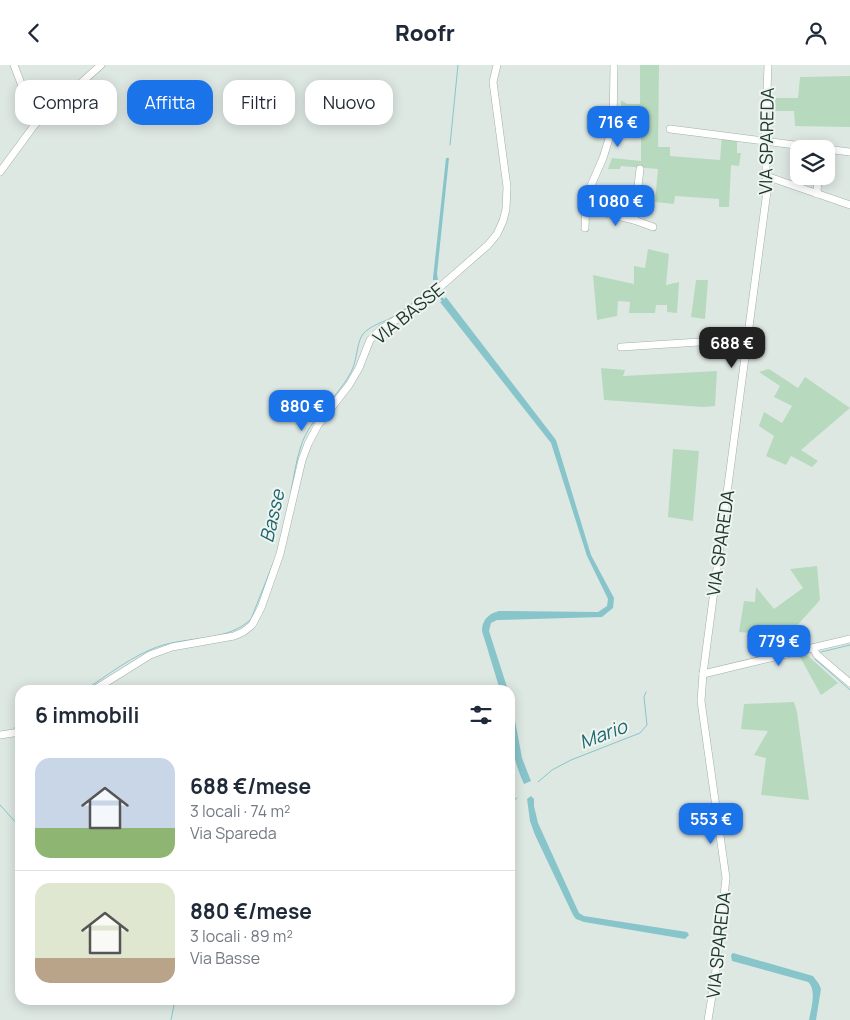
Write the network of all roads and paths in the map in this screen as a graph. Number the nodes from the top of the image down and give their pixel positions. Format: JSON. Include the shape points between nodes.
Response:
{"nodes":[{"id":1,"x":14,"y":65,"type":"edge"},
{"id":2,"x":101,"y":65,"type":"edge"},
{"id":3,"x":497,"y":65,"type":"edge"},
{"id":4,"x":614,"y":65,"type":"edge"},
{"id":5,"x":768,"y":65,"type":"edge"},
{"id":6,"x":20,"y":80,"type":"edge"},
{"id":7,"x":84,"y":80,"type":"edge"},
{"id":8,"x":35,"y":125,"type":"edge"},
{"id":9,"x":670,"y":129,"type":"dead end"},
{"id":10,"x":764,"y":142,"type":"junction"},
{"id":11,"x":790,"y":145,"type":"edge"},
{"id":12,"x":835,"y":150,"type":"edge"},
{"id":13,"x":850,"y":152,"type":"edge"},
{"id":14,"x":640,"y":169,"type":"dead end"},
{"id":15,"x":0,"y":172,"type":"edge"},
{"id":16,"x":766,"y":176,"type":"junction"},
{"id":17,"x":818,"y":185,"type":"edge"},
{"id":18,"x":817,"y":194,"type":"junction"},
{"id":19,"x":850,"y":205,"type":"edge"},
{"id":20,"x":585,"y":208,"type":"junction"},
{"id":21,"x":634,"y":220,"type":"junction"},
{"id":22,"x":653,"y":227,"type":"dead end"},
{"id":23,"x":585,"y":228,"type":"dead end"},
{"id":24,"x":747,"y":339,"type":"junction"},
{"id":25,"x":621,"y":347,"type":"dead end"},
{"id":26,"x":850,"y":639,"type":"edge"},
{"id":27,"x":813,"y":648,"type":"junction"},
{"id":28,"x":703,"y":674,"type":"junction"},
{"id":29,"x":850,"y":683,"type":"edge"},
{"id":30,"x":102,"y":685,"type":"edge"},
{"id":31,"x":15,"y":733,"type":"edge"},
{"id":32,"x":0,"y":735,"type":"edge"},
{"id":33,"x":708,"y":1020,"type":"edge"}],
"edges":[{"from":1,"to":6,"type":"street"},
{"from":2,"to":7,"type":"street"},
{"from":3,"to":30,"type":"street","name":"VIA BASSE","via":[[493,82],[507,187],[503,221],[488,245],[440,287],[370,340],[349,385],[318,425],[308,444],[280,554],[252,625],[234,636],[172,647],[150,655]]},
{"from":4,"to":20,"type":"street","via":[[614,126],[588,190]]},
{"from":5,"to":10,"type":"street","name":"VIA SPAREDA"},
{"from":8,"to":15,"type":"street"},
{"from":9,"to":10,"type":"street"},
{"from":10,"to":11,"type":"street"},
{"from":10,"to":16,"type":"street","name":"VIA SPAREDA"},
{"from":12,"to":13,"type":"street"},
{"from":14,"to":21,"type":"street"},
{"from":16,"to":18,"type":"street"},
{"from":16,"to":24,"type":"street","name":"VIA SPAREDA"},
{"from":17,"to":18,"type":"street"},
{"from":18,"to":19,"type":"street"},
{"from":20,"to":21,"type":"street"},
{"from":20,"to":23,"type":"street"},
{"from":21,"to":22,"type":"street"},
{"from":24,"to":25,"type":"street"},
{"from":24,"to":28,"type":"street","name":"VIA SPAREDA"},
{"from":26,"to":27,"type":"street"},
{"from":27,"to":28,"type":"street"},
{"from":27,"to":29,"type":"street"},
{"from":28,"to":33,"type":"street","name":"VIA SPAREDA","via":[[701,701],[726,878]]},
{"from":31,"to":32,"type":"street"}]}
